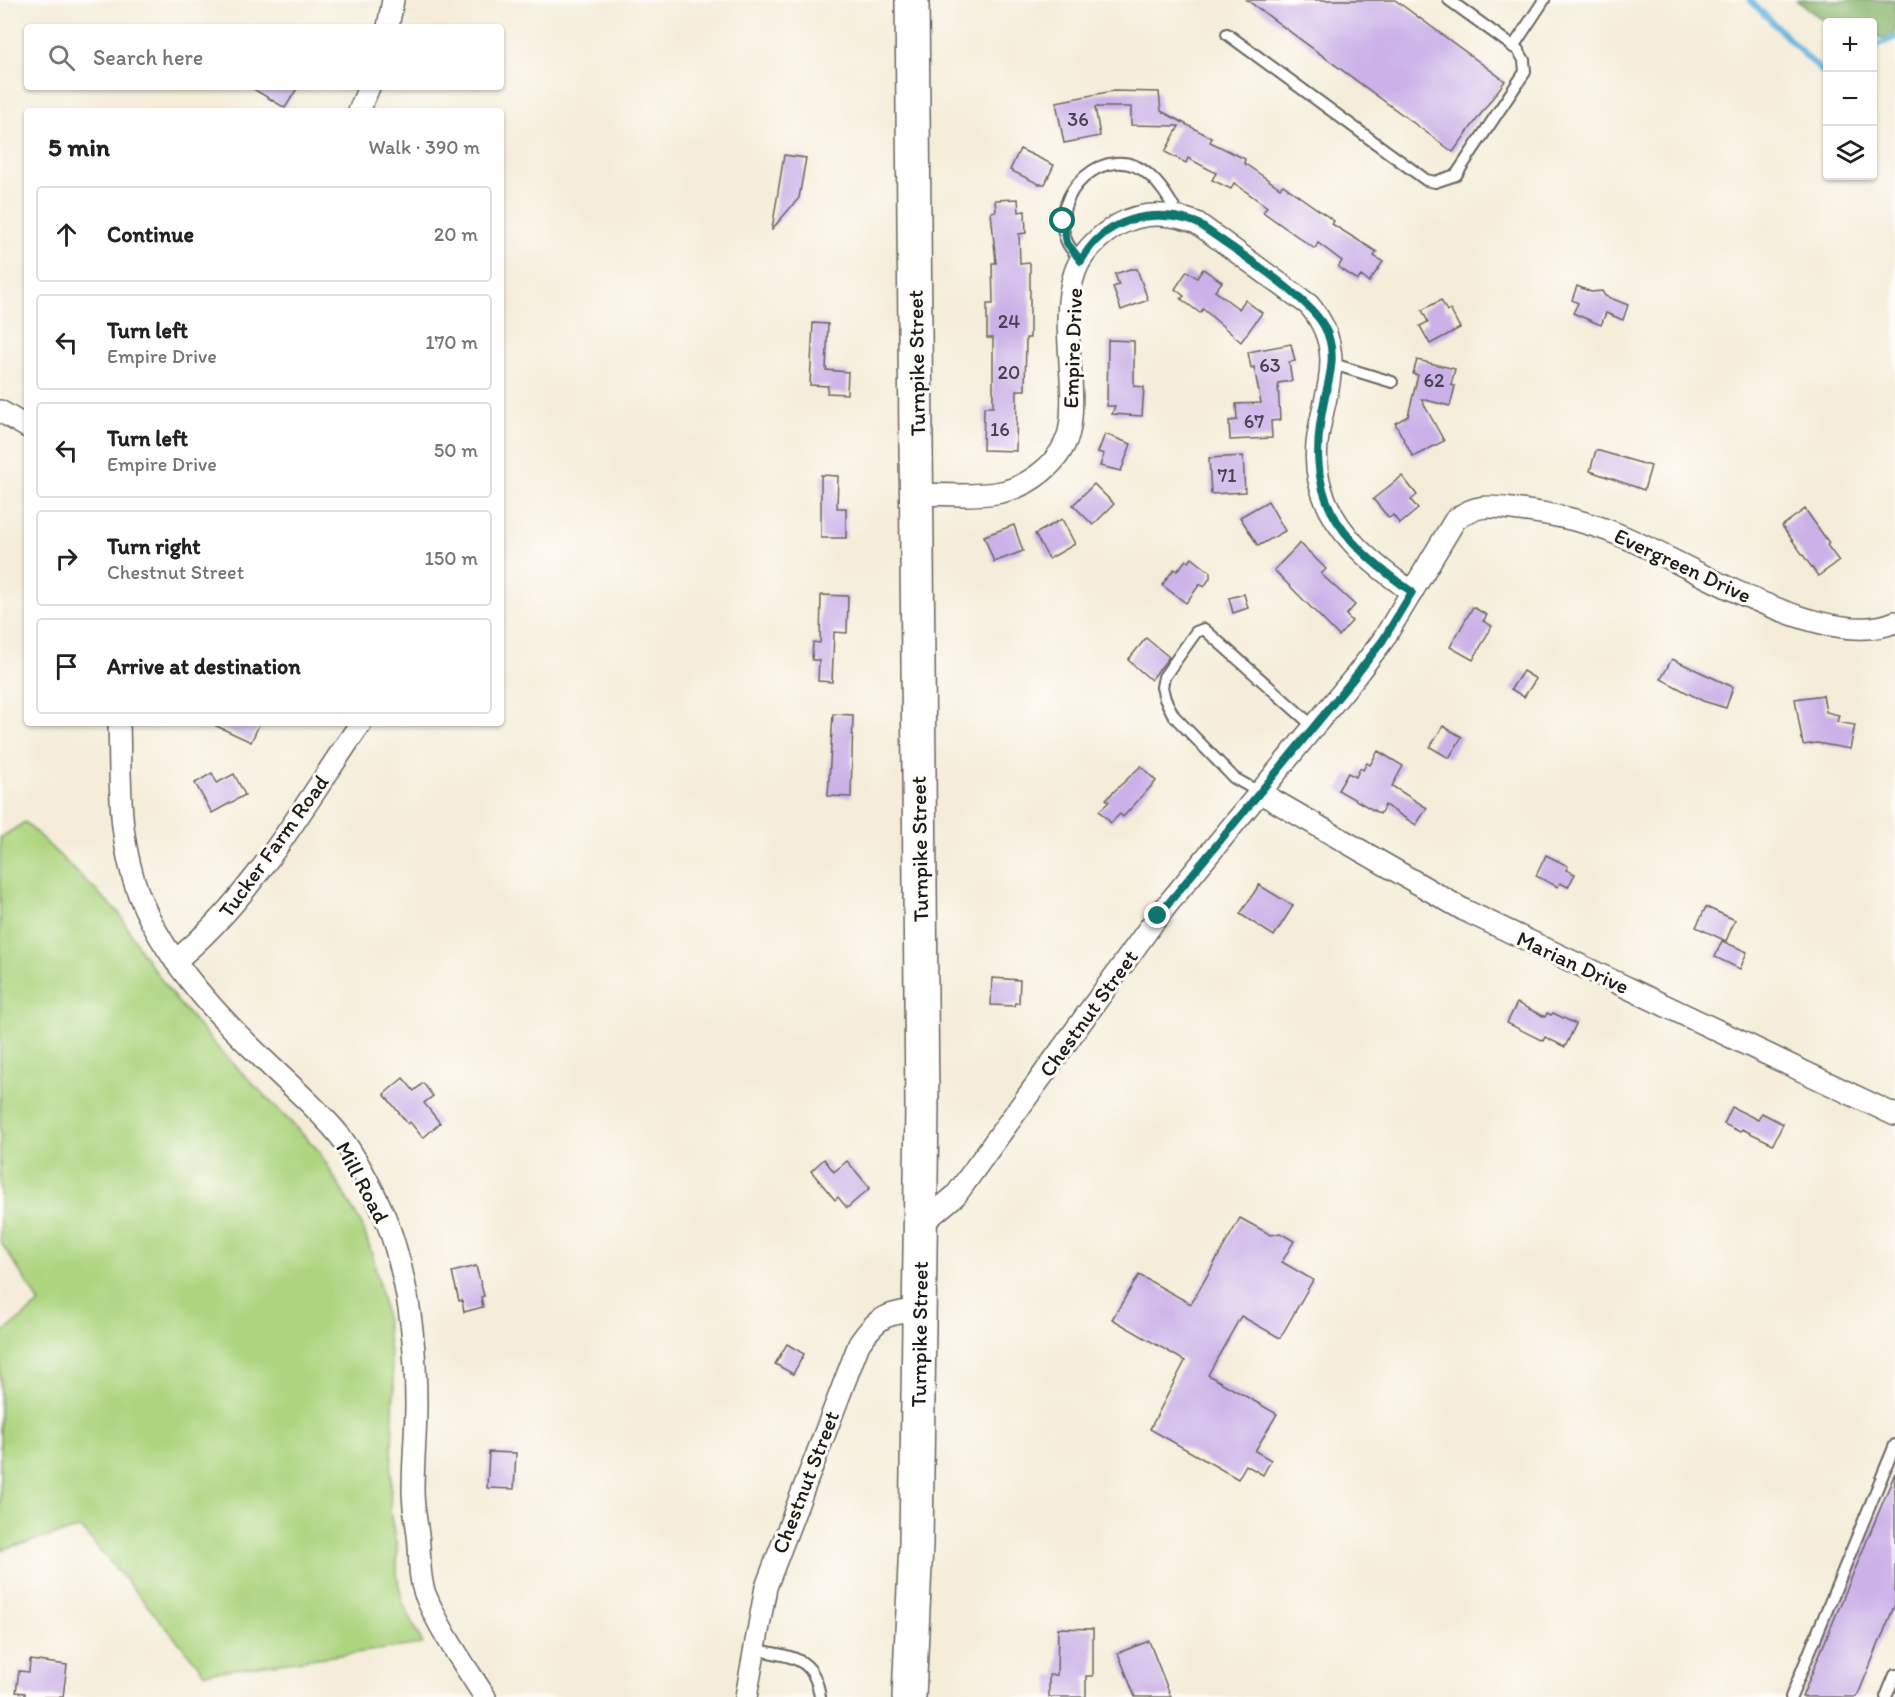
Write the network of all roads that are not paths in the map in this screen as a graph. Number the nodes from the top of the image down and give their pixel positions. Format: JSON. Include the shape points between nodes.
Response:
{"nodes":[{"id":1,"x":393,"y":0,"type":"edge"},
{"id":2,"x":912,"y":0,"type":"edge"},
{"id":3,"x":1449,"y":0,"type":"edge"},
{"id":4,"x":1544,"y":0,"type":"edge"},
{"id":5,"x":389,"y":24,"type":"edge"},
{"id":6,"x":1227,"y":34,"type":"dead end"},
{"id":7,"x":1513,"y":47,"type":"junction"},
{"id":8,"x":368,"y":90,"type":"edge"},
{"id":9,"x":360,"y":108,"type":"edge"},
{"id":10,"x":1179,"y":216,"type":"junction"},
{"id":11,"x":1081,"y":261,"type":"junction"},
{"id":12,"x":1333,"y":364,"type":"junction"},
{"id":13,"x":1392,"y":382,"type":"dead end"},
{"id":14,"x":0,"y":411,"type":"edge"},
{"id":15,"x":24,"y":426,"type":"edge"},
{"id":16,"x":918,"y":494,"type":"junction"},
{"id":17,"x":1468,"y":509,"type":"joint"},
{"id":18,"x":1412,"y":592,"type":"junction"},
{"id":19,"x":1895,"y":622,"type":"edge"},
{"id":20,"x":119,"y":726,"type":"edge"},
{"id":21,"x":359,"y":726,"type":"edge"},
{"id":22,"x":1313,"y":726,"type":"junction"},
{"id":23,"x":1259,"y":792,"type":"junction"},
{"id":24,"x":175,"y":961,"type":"junction"},
{"id":25,"x":1895,"y":1115,"type":"edge"},
{"id":26,"x":919,"y":1226,"type":"junction"},
{"id":27,"x":921,"y":1309,"type":"junction"},
{"id":28,"x":1895,"y":1445,"type":"edge"},
{"id":29,"x":755,"y":1649,"type":"junction"},
{"id":30,"x":1895,"y":1675,"type":"edge"},
{"id":31,"x":485,"y":1697,"type":"edge"},
{"id":32,"x":746,"y":1697,"type":"edge"},
{"id":33,"x":820,"y":1697,"type":"edge"},
{"id":34,"x":909,"y":1697,"type":"edge"},
{"id":35,"x":1791,"y":1697,"type":"edge"},
{"id":36,"x":1886,"y":1697,"type":"edge"}],
"edges":[{"from":1,"to":5,"type":"street"},
{"from":2,"to":16,"type":"highway","name":"Turnpike Street"},
{"from":3,"to":7,"type":"lane"},
{"from":4,"to":7,"type":"lane"},
{"from":6,"to":7,"type":"lane","via":[[1435,183],[1456,175],[1519,84],[1525,72],[1524,60]]},
{"from":8,"to":9,"type":"street"},
{"from":10,"to":11,"type":"street","name":"Empire Drive","via":[[1140,216],[1123,222],[1096,241]]},
{"from":10,"to":11,"type":"lane","via":[[1148,173],[1109,162],[1093,170],[1067,200],[1063,221],[1067,243]]},
{"from":10,"to":12,"type":"street","name":"Empire Drive","via":[[1197,223],[1308,305],[1326,329]]},
{"from":11,"to":16,"type":"street","name":"Empire Drive","via":[[1072,288],[1070,428],[1053,461],[1019,487],[997,493]]},
{"from":12,"to":13,"type":"lane"},
{"from":12,"to":18,"type":"street","name":"Empire Drive","via":[[1317,446],[1323,492],[1338,524],[1352,542]]},
{"from":14,"to":15,"type":"street"},
{"from":16,"to":26,"type":"highway","name":"Turnpike Street","via":[[922,1106]]},
{"from":17,"to":18,"type":"street","name":"Chestnut Street","via":[[1455,520]]},
{"from":17,"to":19,"type":"street","name":"Evergreen Drive","via":[[1499,508],[1587,523],[1728,588],[1802,617],[1866,629]]},
{"from":18,"to":22,"type":"street","name":"Chestnut Street","via":[[1383,640]]},
{"from":20,"to":24,"type":"street","name":"Mill Road","via":[[123,838],[138,894]]},
{"from":21,"to":24,"type":"street","name":"Tucker Farm Road","via":[[250,883],[217,923]]},
{"from":22,"to":23,"type":"street","name":"Chestnut Street"},
{"from":22,"to":23,"type":"lane","via":[[1204,629],[1196,632],[1164,677],[1166,699],[1174,716],[1234,778]]},
{"from":23,"to":25,"type":"street","name":"Marian Drive","via":[[1464,910]]},
{"from":23,"to":26,"type":"street","name":"Chestnut Street","via":[[1158,916],[956,1195]]},
{"from":24,"to":31,"type":"street","name":"Mill Road","via":[[257,1053],[340,1137],[384,1216],[397,1252],[412,1336],[416,1407],[413,1493],[423,1584],[444,1633]]},
{"from":26,"to":27,"type":"highway","name":"Turnpike Street"},
{"from":27,"to":29,"type":"street","name":"Chestnut Street","via":[[894,1313],[874,1322],[859,1344],[766,1587]]},
{"from":27,"to":34,"type":"highway","name":"Turnpike Street"},
{"from":28,"to":35,"type":"lane"},
{"from":29,"to":32,"type":"street","name":"Chestnut Street"},
{"from":29,"to":33,"type":"lane","via":[[801,1660],[813,1670]]},
{"from":30,"to":36,"type":"lane"}]}
